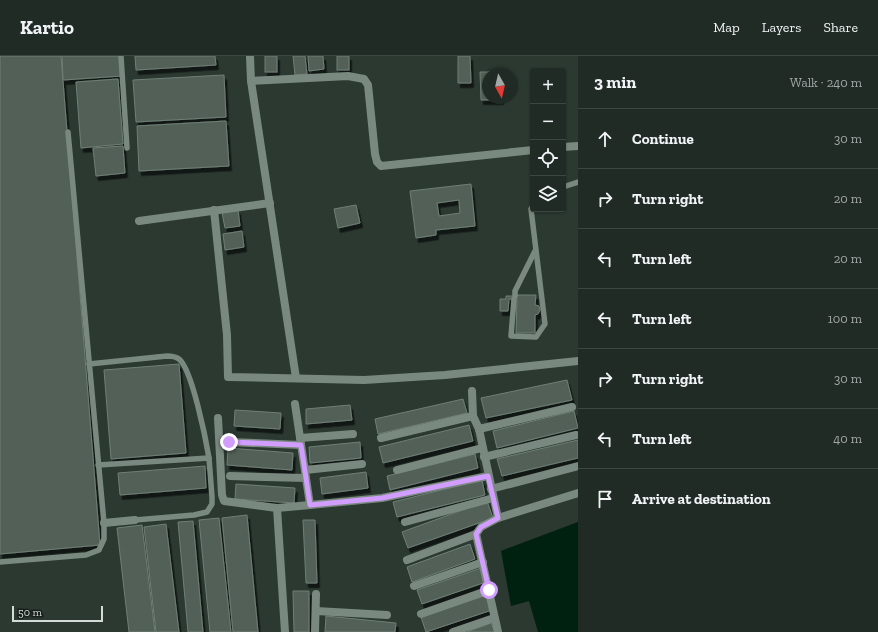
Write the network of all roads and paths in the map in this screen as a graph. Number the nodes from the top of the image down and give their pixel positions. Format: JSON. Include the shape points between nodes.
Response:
{"nodes":[{"id":1,"x":121,"y":56,"type":"edge"},
{"id":2,"x":250,"y":56,"type":"edge"},
{"id":3,"x":251,"y":81,"type":"junction"},
{"id":4,"x":68,"y":132,"type":"dead end"},
{"id":5,"x":578,"y":146,"type":"edge"},
{"id":6,"x":566,"y":147,"type":"edge"},
{"id":7,"x":127,"y":148,"type":"dead end"},
{"id":8,"x":530,"y":150,"type":"edge"},
{"id":9,"x":578,"y":182,"type":"edge"},
{"id":10,"x":566,"y":185,"type":"edge"},
{"id":11,"x":270,"y":203,"type":"junction"},
{"id":12,"x":214,"y":210,"type":"junction"},
{"id":13,"x":531,"y":212,"type":"edge"},
{"id":14,"x":139,"y":221,"type":"dead end"},
{"id":15,"x":536,"y":251,"type":"junction"},
{"id":16,"x":578,"y":361,"type":"edge"},
{"id":17,"x":89,"y":364,"type":"junction"},
{"id":18,"x":296,"y":378,"type":"junction"},
{"id":19,"x":472,"y":391,"type":"dead end"},
{"id":20,"x":295,"y":404,"type":"dead end"},
{"id":21,"x":572,"y":407,"type":"dead end"},
{"id":22,"x":473,"y":416,"type":"junction"},
{"id":23,"x":218,"y":418,"type":"dead end"},
{"id":24,"x":479,"y":429,"type":"junction"},
{"id":25,"x":353,"y":434,"type":"dead end"},
{"id":26,"x":576,"y":435,"type":"dead end"},
{"id":27,"x":381,"y":438,"type":"dead end"},
{"id":28,"x":229,"y":442,"type":"dead end"},
{"id":29,"x":300,"y":442,"type":"junction"},
{"id":30,"x":482,"y":448,"type":"junction"},
{"id":31,"x":484,"y":457,"type":"junction"},
{"id":32,"x":209,"y":458,"type":"junction"},
{"id":33,"x":362,"y":464,"type":"dead end"},
{"id":34,"x":98,"y":465,"type":"junction"},
{"id":35,"x":578,"y":466,"type":"edge"},
{"id":36,"x":397,"y":470,"type":"dead end"},
{"id":37,"x":305,"y":474,"type":"junction"},
{"id":38,"x":230,"y":476,"type":"dead end"},
{"id":39,"x":488,"y":476,"type":"junction"},
{"id":40,"x":491,"y":489,"type":"junction"},
{"id":41,"x":578,"y":493,"type":"edge"},
{"id":42,"x":494,"y":498,"type":"junction"},
{"id":43,"x":310,"y":505,"type":"junction"},
{"id":44,"x":277,"y":508,"type":"junction"},
{"id":45,"x":498,"y":518,"type":"junction"},
{"id":46,"x":135,"y":520,"type":"joint"},
{"id":47,"x":405,"y":522,"type":"dead end"},
{"id":48,"x":104,"y":523,"type":"junction"},
{"id":49,"x":476,"y":534,"type":"junction"},
{"id":50,"x":407,"y":560,"type":"dead end"},
{"id":51,"x":0,"y":562,"type":"edge"},
{"id":52,"x":483,"y":562,"type":"junction"},
{"id":53,"x":414,"y":586,"type":"dead end"},
{"id":54,"x":489,"y":590,"type":"junction"},
{"id":55,"x":316,"y":594,"type":"dead end"},
{"id":56,"x":316,"y":611,"type":"junction"},
{"id":57,"x":421,"y":614,"type":"dead end"},
{"id":58,"x":387,"y":615,"type":"dead end"},
{"id":59,"x":494,"y":618,"type":"junction"},
{"id":60,"x":285,"y":632,"type":"edge"},
{"id":61,"x":315,"y":632,"type":"edge"},
{"id":62,"x":453,"y":632,"type":"edge"},
{"id":63,"x":498,"y":632,"type":"edge"}],
"edges":[{"from":1,"to":7,"type":"lane"},
{"from":2,"to":3,"type":"street"},
{"from":3,"to":8,"type":"street","via":[[348,76],[364,79],[368,85],[375,154],[381,166]]},
{"from":3,"to":11,"type":"street"},
{"from":4,"to":17,"type":"lane"},
{"from":5,"to":6,"type":"street"},
{"from":9,"to":10,"type":"lane"},
{"from":11,"to":12,"type":"street"},
{"from":11,"to":18,"type":"street"},
{"from":12,"to":14,"type":"street"},
{"from":12,"to":18,"type":"street","via":[[227,335],[228,377]]},
{"from":13,"to":15,"type":"lane"},
{"from":15,"to":15,"type":"lane","via":[[545,324],[536,337],[511,336],[515,291]]},
{"from":16,"to":18,"type":"street","via":[[445,375],[364,380]]},
{"from":17,"to":32,"type":"lane","via":[[167,356],[179,359],[186,370],[198,407]]},
{"from":17,"to":34,"type":"lane"},
{"from":19,"to":22,"type":"street"},
{"from":20,"to":29,"type":"street"},
{"from":21,"to":24,"type":"street"},
{"from":22,"to":24,"type":"street"},
{"from":22,"to":27,"type":"street"},
{"from":23,"to":44,"type":"street","via":[[224,501]]},
{"from":24,"to":30,"type":"street"},
{"from":25,"to":29,"type":"street"},
{"from":26,"to":31,"type":"street"},
{"from":28,"to":29,"type":"street"},
{"from":29,"to":37,"type":"street"},
{"from":30,"to":31,"type":"street"},
{"from":30,"to":36,"type":"street"},
{"from":31,"to":39,"type":"street"},
{"from":32,"to":34,"type":"lane"},
{"from":32,"to":46,"type":"lane","via":[[212,504],[207,512]]},
{"from":33,"to":37,"type":"street"},
{"from":34,"to":48,"type":"lane"},
{"from":35,"to":40,"type":"street"},
{"from":37,"to":38,"type":"street"},
{"from":37,"to":43,"type":"street"},
{"from":39,"to":40,"type":"street"},
{"from":39,"to":43,"type":"street","via":[[382,498]]},
{"from":40,"to":42,"type":"street"},
{"from":41,"to":45,"type":"street"},
{"from":42,"to":45,"type":"street"},
{"from":42,"to":47,"type":"street"},
{"from":43,"to":44,"type":"street"},
{"from":44,"to":60,"type":"street"},
{"from":45,"to":49,"type":"street","via":[[481,527]]},
{"from":46,"to":48,"type":"street"},
{"from":48,"to":51,"type":"lane","via":[[102,546],[94,553]]},
{"from":49,"to":50,"type":"street"},
{"from":49,"to":52,"type":"street"},
{"from":52,"to":53,"type":"street"},
{"from":52,"to":54,"type":"street"},
{"from":54,"to":57,"type":"street"},
{"from":54,"to":59,"type":"street"},
{"from":55,"to":56,"type":"street"},
{"from":56,"to":58,"type":"street"},
{"from":56,"to":61,"type":"street"},
{"from":59,"to":62,"type":"street"},
{"from":59,"to":63,"type":"street"}]}
